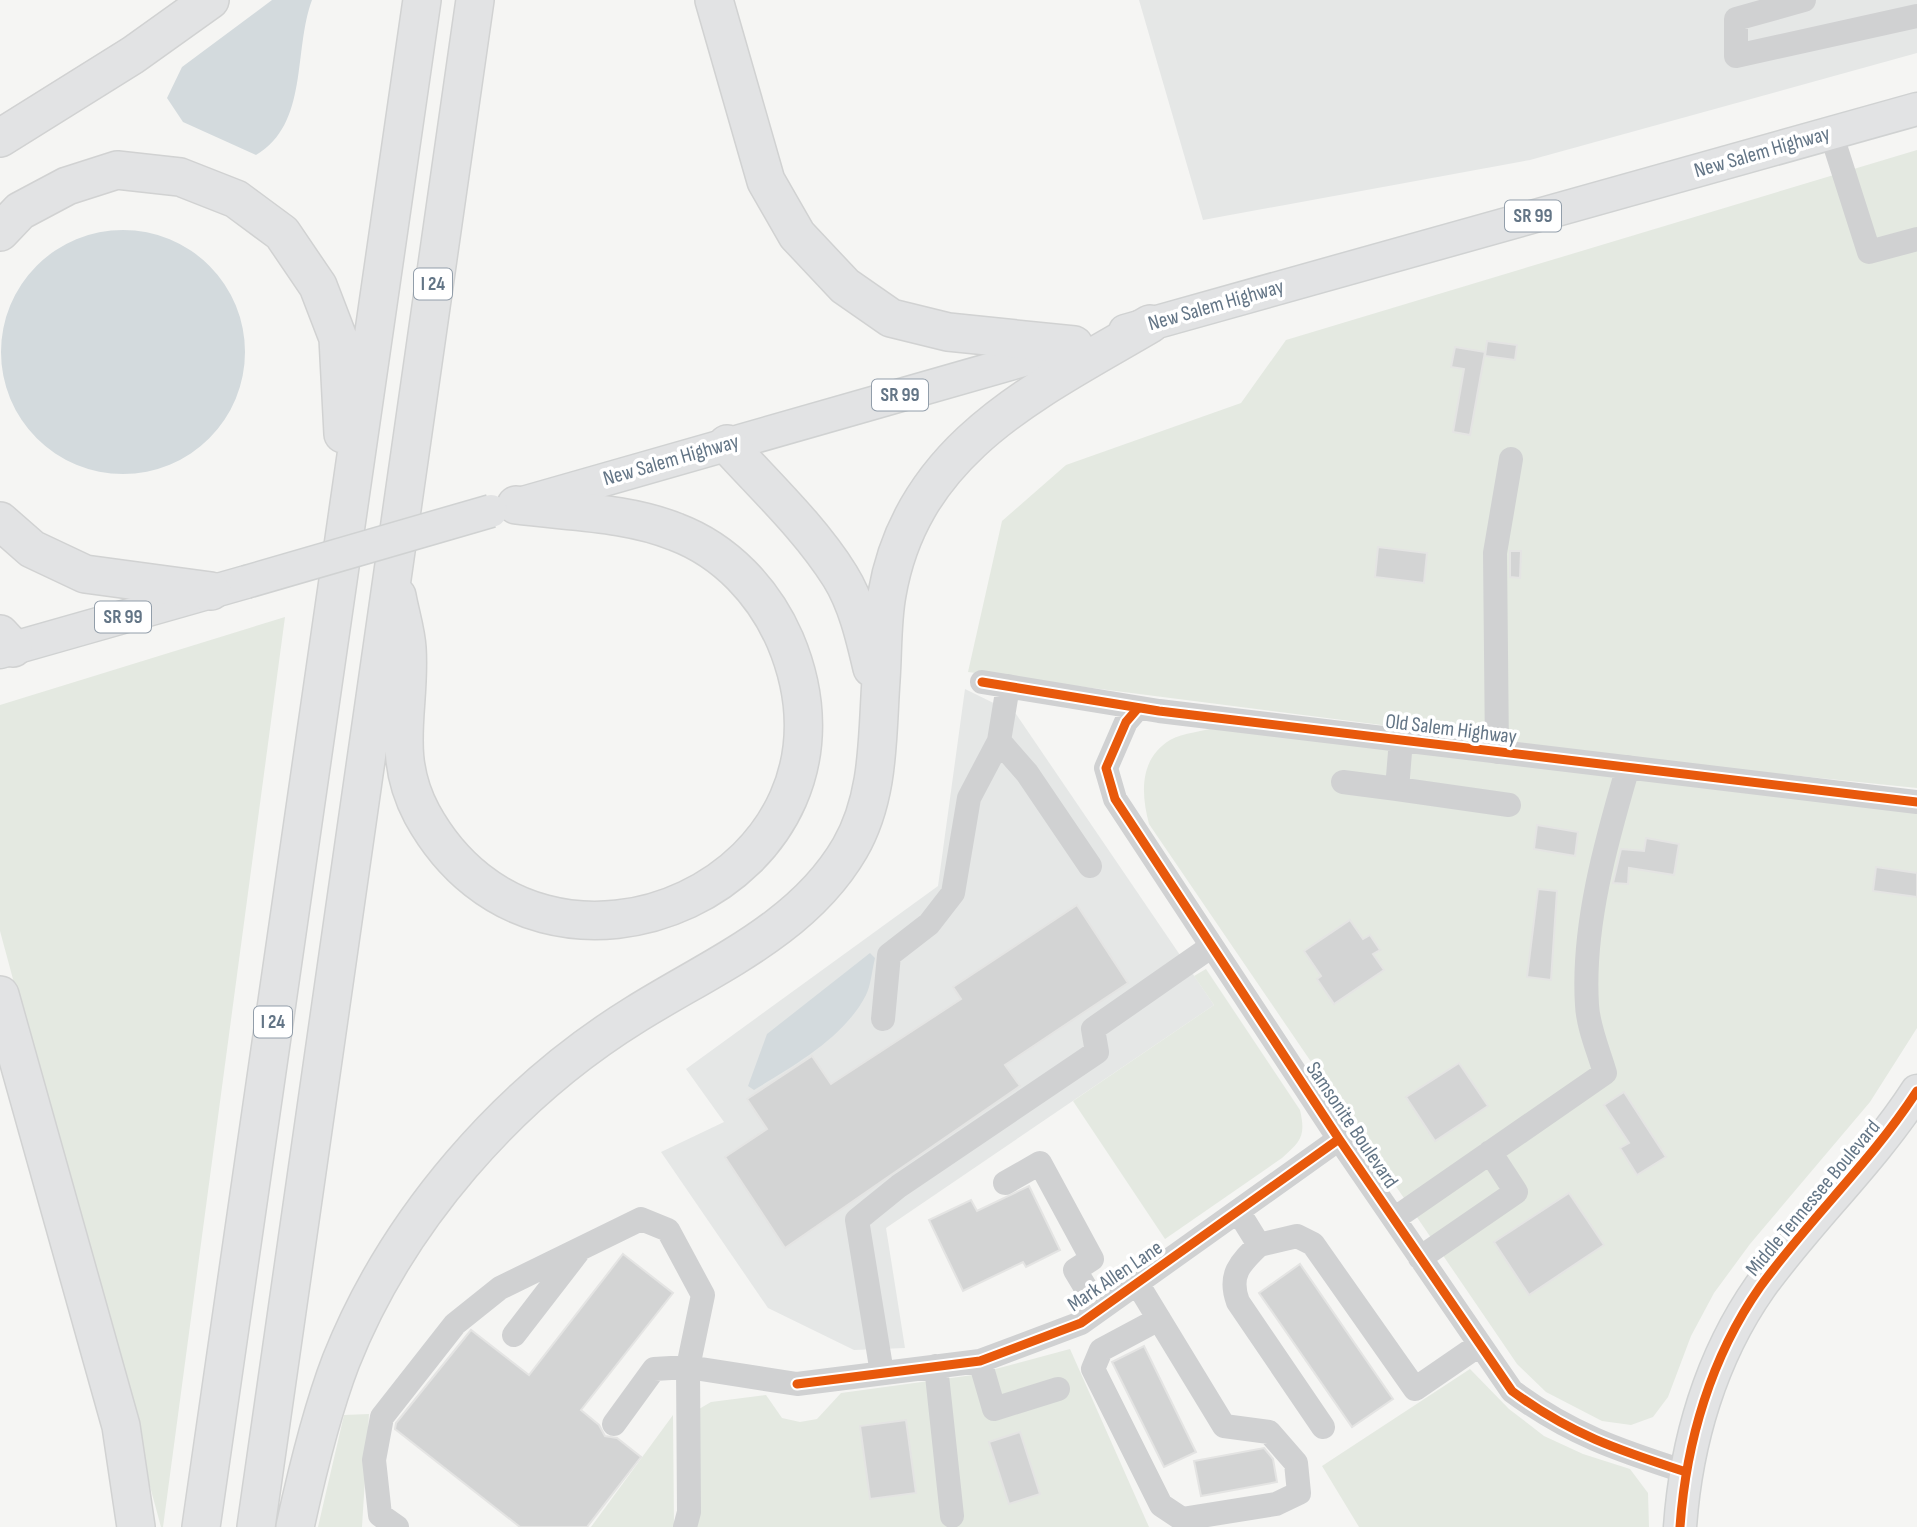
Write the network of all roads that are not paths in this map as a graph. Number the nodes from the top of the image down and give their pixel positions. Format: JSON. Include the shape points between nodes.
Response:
{"nodes":[{"id":1,"x":210,"y":0,"type":"edge"},
{"id":2,"x":422,"y":0,"type":"edge"},
{"id":3,"x":475,"y":0,"type":"edge"},
{"id":4,"x":714,"y":0,"type":"edge"},
{"id":5,"x":1804,"y":0,"type":"edge"},
{"id":6,"x":1917,"y":16,"type":"edge"},
{"id":7,"x":1917,"y":109,"type":"edge"},
{"id":8,"x":1831,"y":133,"type":"junction"},
{"id":9,"x":0,"y":138,"type":"edge"},
{"id":10,"x":0,"y":232,"type":"edge"},
{"id":11,"x":1917,"y":239,"type":"edge"},
{"id":12,"x":1150,"y":324,"type":"junction"},
{"id":13,"x":1074,"y":345,"type":"junction"},
{"id":14,"x":727,"y":444,"type":"junction"},
{"id":15,"x":1511,"y":459,"type":"dead end"},
{"id":16,"x":504,"y":508,"type":"junction"},
{"id":17,"x":347,"y":518,"type":"junction"},
{"id":18,"x":0,"y":522,"type":"edge"},
{"id":19,"x":392,"y":569,"type":"junction"},
{"id":20,"x":211,"y":592,"type":"junction"},
{"id":21,"x":4,"y":645,"type":"edge"},
{"id":22,"x":982,"y":682,"type":"dead end"},
{"id":23,"x":1009,"y":686,"type":"junction"},
{"id":24,"x":879,"y":700,"type":"junction"},
{"id":25,"x":1138,"y":708,"type":"junction"},
{"id":26,"x":1401,"y":740,"type":"junction"},
{"id":27,"x":999,"y":741,"type":"junction"},
{"id":28,"x":1497,"y":752,"type":"junction"},
{"id":29,"x":1628,"y":767,"type":"junction"},
{"id":30,"x":1343,"y":782,"type":"dead end"},
{"id":31,"x":1397,"y":789,"type":"junction"},
{"id":32,"x":1917,"y":802,"type":"edge"},
{"id":33,"x":1509,"y":805,"type":"dead end"},
{"id":34,"x":1090,"y":866,"type":"dead end"},
{"id":35,"x":1212,"y":946,"type":"junction"},
{"id":36,"x":0,"y":995,"type":"edge"},
{"id":37,"x":883,"y":1018,"type":"dead end"},
{"id":38,"x":1917,"y":1091,"type":"edge"},
{"id":39,"x":1339,"y":1139,"type":"junction"},
{"id":40,"x":1490,"y":1153,"type":"junction"},
{"id":41,"x":1005,"y":1183,"type":"dead end"},
{"id":42,"x":1238,"y":1211,"type":"junction"},
{"id":43,"x":1394,"y":1219,"type":"junction"},
{"id":44,"x":1259,"y":1245,"type":"junction"},
{"id":45,"x":580,"y":1249,"type":"junction"},
{"id":46,"x":1420,"y":1258,"type":"junction"},
{"id":47,"x":1137,"y":1283,"type":"junction"},
{"id":48,"x":1099,"y":1310,"type":"junction"},
{"id":49,"x":1159,"y":1319,"type":"junction"},
{"id":50,"x":514,"y":1335,"type":"dead end"},
{"id":51,"x":1479,"y":1345,"type":"junction"},
{"id":52,"x":980,"y":1361,"type":"junction"},
{"id":53,"x":936,"y":1366,"type":"junction"},
{"id":54,"x":688,"y":1367,"type":"junction"},
{"id":55,"x":882,"y":1373,"type":"junction"},
{"id":56,"x":1058,"y":1389,"type":"dead end"},
{"id":57,"x":614,"y":1424,"type":"dead end"},
{"id":58,"x":1323,"y":1427,"type":"dead end"},
{"id":59,"x":1686,"y":1472,"type":"junction"},
{"id":60,"x":952,"y":1517,"type":"dead end"},
{"id":61,"x":136,"y":1527,"type":"edge"},
{"id":62,"x":201,"y":1527,"type":"edge"},
{"id":63,"x":256,"y":1527,"type":"edge"},
{"id":64,"x":295,"y":1527,"type":"edge"},
{"id":65,"x":397,"y":1527,"type":"edge"},
{"id":66,"x":685,"y":1527,"type":"edge"},
{"id":67,"x":1680,"y":1527,"type":"edge"}],
"edges":[{"from":1,"to":9,"type":"highway","via":[[133,55]]},
{"from":2,"to":17,"type":"highway","number":"I 24"},
{"from":3,"to":19,"type":"highway","number":"I 24"},
{"from":4,"to":13,"type":"highway","via":[[766,181],[797,235],[845,286],[891,318],[948,332]]},
{"from":5,"to":6,"type":"street","via":[[1736,19],[1736,56]]},
{"from":7,"to":8,"type":"main road","name":"New Salem Highway","number":"SR 99"},
{"from":8,"to":11,"type":"street","via":[[1869,252]]},
{"from":8,"to":12,"type":"main road","name":"New Salem Highway","number":"SR 99"},
{"from":10,"to":17,"type":"highway","via":[[20,211],[66,186],[117,170],[180,177],[236,199],[282,233],[318,286],[338,338]]},
{"from":12,"to":13,"type":"main road","name":"New Salem Highway","number":"SR 99"},
{"from":12,"to":24,"type":"highway","via":[[1027,397],[971,439],[932,484],[905,531],[887,593]]},
{"from":13,"to":14,"type":"main road","name":"New Salem Highway","number":"SR 99"},
{"from":14,"to":16,"type":"main road","name":"New Salem Highway","number":"SR 99"},
{"from":14,"to":24,"type":"highway","via":[[841,577],[863,632]]},
{"from":15,"to":28,"type":"street","via":[[1495,553]]},
{"from":16,"to":19,"type":"highway","via":[[642,521],[678,532],[733,567],[758,592],[776,620],[798,680],[802,711],[794,783],[782,813],[757,848],[715,886],[662,911],[595,921],[565,917],[503,897],[450,856],[421,812],[402,752],[407,648]]},
{"from":16,"to":20,"type":"main road","name":"New Salem Highway","number":"SR 99","bridge":true},
{"from":17,"to":62,"type":"highway","number":"I 24"},
{"from":18,"to":20,"type":"highway","via":[[32,549],[85,574]]},
{"from":19,"to":63,"type":"highway","number":"I 24"},
{"from":20,"to":21,"type":"main road","name":"New Salem Highway","number":"SR 99"},
{"from":22,"to":23,"type":"street","name":"Old Salem Highway"},
{"from":23,"to":25,"type":"street","name":"Old Salem Highway"},
{"from":23,"to":27,"type":"street"},
{"from":24,"to":64,"type":"highway","via":[[871,797],[850,847],[811,899],[768,936],[633,1015],[563,1065],[508,1115],[441,1189],[378,1283],[341,1362]]},
{"from":25,"to":26,"type":"street","name":"Old Salem Highway"},
{"from":25,"to":35,"type":"street","name":"Samsonite Boulevard","via":[[1126,722],[1107,768],[1115,799]]},
{"from":26,"to":28,"type":"street","name":"Old Salem Highway"},
{"from":26,"to":31,"type":"street"},
{"from":27,"to":34,"type":"street","via":[[1027,773]]},
{"from":27,"to":37,"type":"street","via":[[969,798],[953,893],[929,924],[889,955]]},
{"from":28,"to":29,"type":"street","name":"Old Salem Highway"},
{"from":29,"to":32,"type":"street","name":"Old Salem Highway"},
{"from":29,"to":40,"type":"street","via":[[1606,846],[1589,941],[1587,1008],[1605,1073]]},
{"from":30,"to":31,"type":"street"},
{"from":31,"to":33,"type":"street"},
{"from":35,"to":39,"type":"street","name":"Samsonite Boulevard"},
{"from":35,"to":55,"type":"street","via":[[1093,1030],[1097,1052],[899,1186],[857,1220]]},
{"from":36,"to":61,"type":"highway","via":[[121,1426]]},
{"from":38,"to":59,"type":"main road","name":"Middle Tennessee Boulevard","via":[[1893,1128],[1760,1287],[1726,1343],[1698,1416]]},
{"from":39,"to":42,"type":"street","name":"Mark Allen Lane"},
{"from":39,"to":43,"type":"street","name":"Samsonite Boulevard"},
{"from":40,"to":43,"type":"street"},
{"from":40,"to":46,"type":"street","via":[[1516,1192]]},
{"from":41,"to":48,"type":"street","via":[[1040,1163],[1092,1259],[1075,1270]]},
{"from":42,"to":44,"type":"street"},
{"from":42,"to":47,"type":"street","name":"Mark Allen Lane"},
{"from":43,"to":46,"type":"street","name":"Samsonite Boulevard"},
{"from":44,"to":51,"type":"street","via":[[1297,1236],[1313,1244],[1415,1389]]},
{"from":44,"to":58,"type":"street","via":[[1237,1267],[1233,1288]]},
{"from":45,"to":50,"type":"street"},
{"from":45,"to":54,"type":"street","via":[[641,1219],[668,1230],[703,1294]]},
{"from":45,"to":65,"type":"street","via":[[500,1287],[456,1324],[382,1417],[374,1460],[380,1515]]},
{"from":46,"to":51,"type":"street","name":"Samsonite Boulevard"},
{"from":47,"to":48,"type":"street","name":"Mark Allen Lane"},
{"from":47,"to":49,"type":"street"},
{"from":48,"to":52,"type":"street","name":"Mark Allen Lane","via":[[1081,1323]]},
{"from":49,"to":49,"type":"street","via":[[1224,1426],[1269,1432],[1296,1463],[1299,1493],[1276,1504],[1182,1519],[1161,1505],[1093,1369],[1101,1350]]},
{"from":51,"to":59,"type":"street","name":"Samsonite Boulevard","via":[[1511,1391],[1549,1419],[1597,1443]]},
{"from":52,"to":53,"type":"street","name":"Mark Allen Lane"},
{"from":52,"to":56,"type":"street","via":[[994,1409]]},
{"from":53,"to":55,"type":"street","name":"Mark Allen Lane"},
{"from":53,"to":60,"type":"street"},
{"from":54,"to":55,"type":"street","name":"Mark Allen Lane","via":[[797,1384]]},
{"from":54,"to":57,"type":"street","name":"Mark Allen Lane","via":[[654,1369]]},
{"from":54,"to":66,"type":"street","via":[[689,1512]]},
{"from":59,"to":67,"type":"main road","name":"Middle Tennessee Boulevard"}]}
